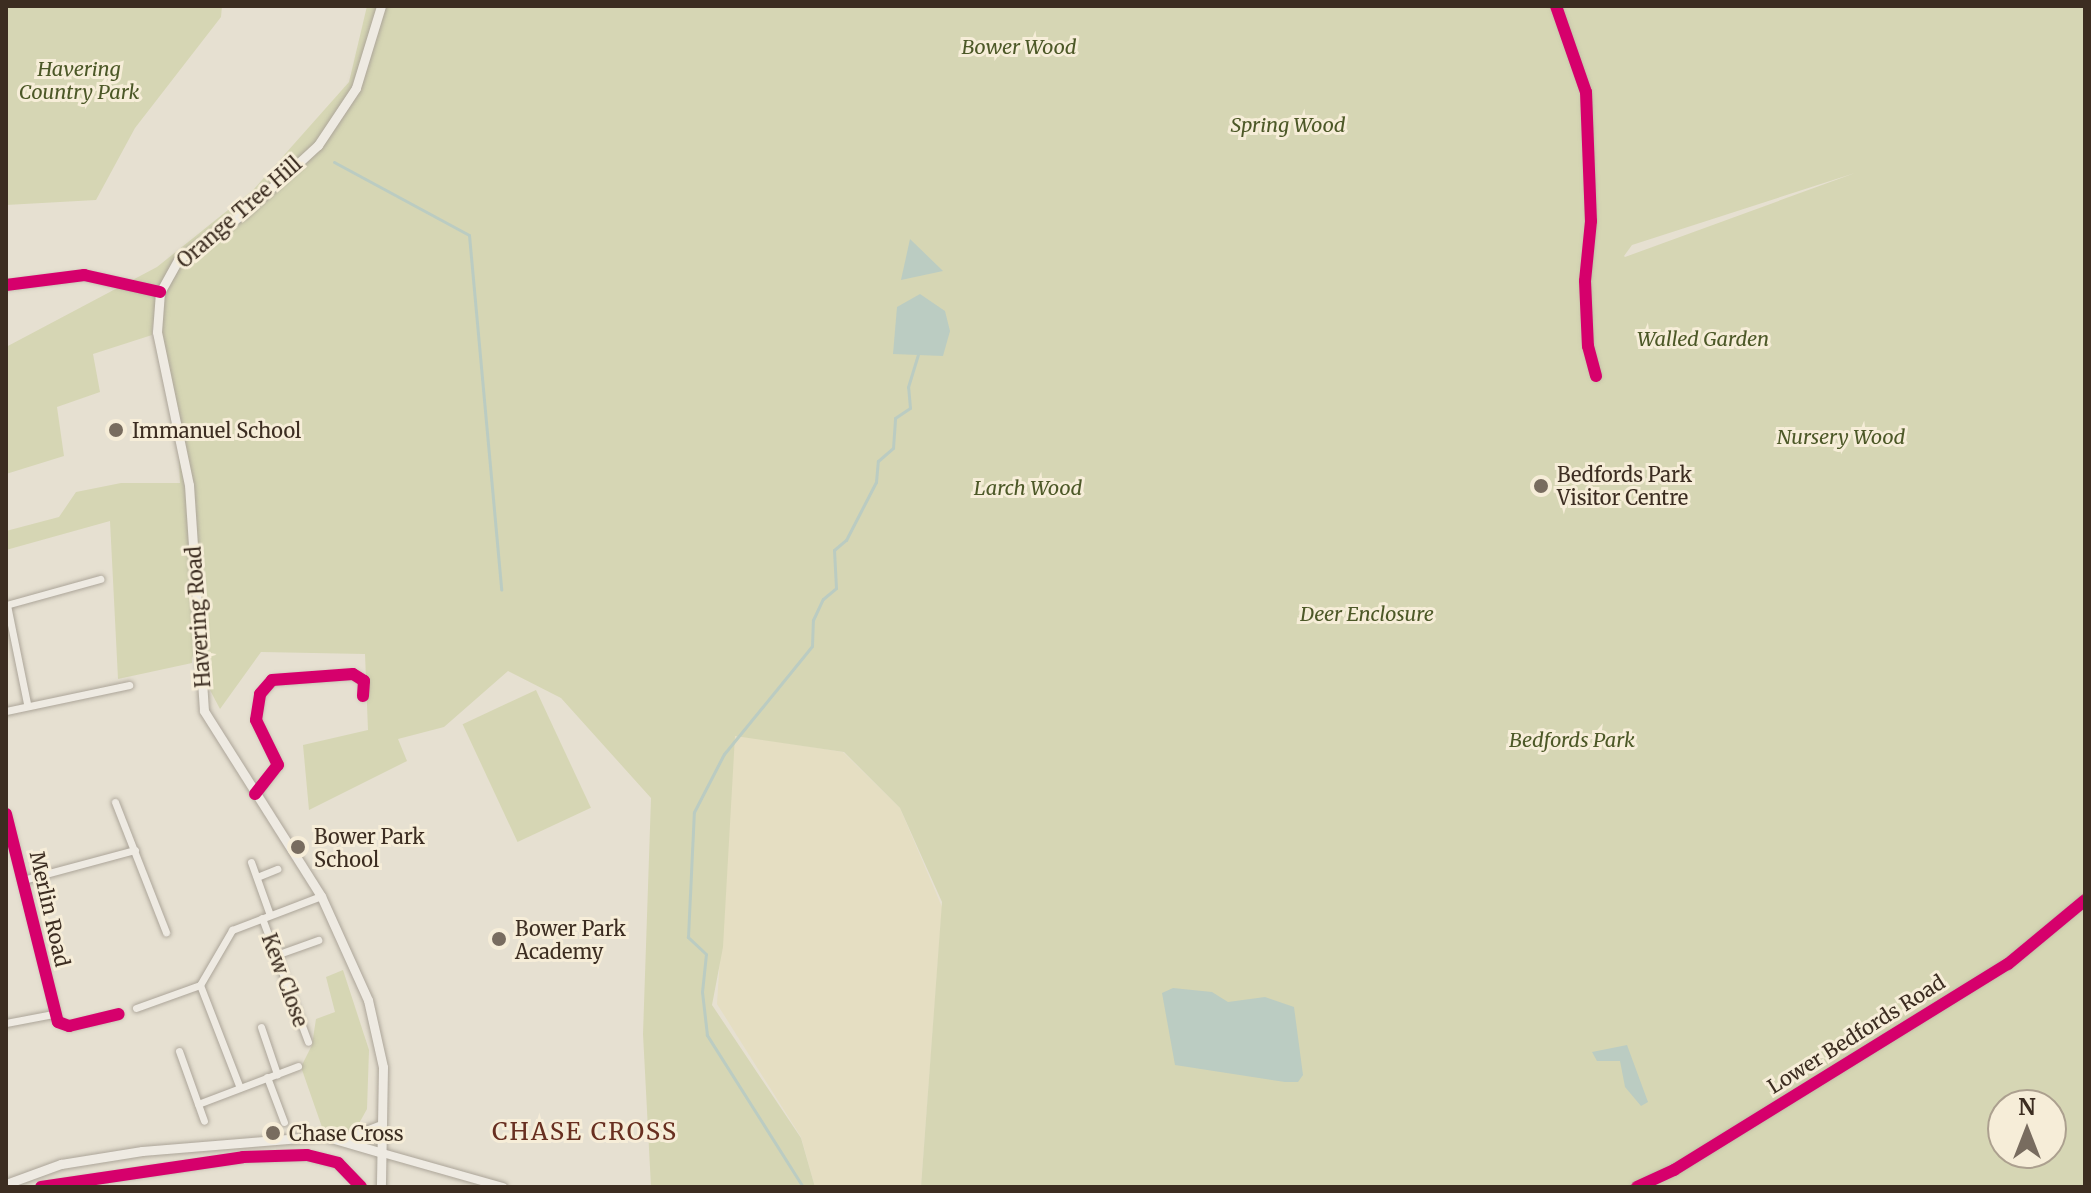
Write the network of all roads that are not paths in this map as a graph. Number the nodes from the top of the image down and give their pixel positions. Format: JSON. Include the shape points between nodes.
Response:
{"nodes":[{"id":1,"x":381,"y":6,"type":"edge"},
{"id":2,"x":1556,"y":6,"type":"edge"},
{"id":3,"x":6,"y":285,"type":"edge"},
{"id":4,"x":160,"y":292,"type":"junction"},
{"id":5,"x":1596,"y":376,"type":"dead end"},
{"id":6,"x":100,"y":579,"type":"dead end"},
{"id":7,"x":6,"y":605,"type":"edge"},
{"id":8,"x":129,"y":685,"type":"dead end"},
{"id":9,"x":363,"y":696,"type":"dead end"},
{"id":10,"x":27,"y":703,"type":"junction"},
{"id":11,"x":6,"y":711,"type":"edge"},
{"id":12,"x":255,"y":794,"type":"junction"},
{"id":13,"x":115,"y":802,"type":"dead end"},
{"id":14,"x":6,"y":814,"type":"edge"},
{"id":15,"x":135,"y":850,"type":"junction"},
{"id":16,"x":251,"y":862,"type":"dead end"},
{"id":17,"x":277,"y":869,"type":"dead end"},
{"id":18,"x":257,"y":877,"type":"junction"},
{"id":19,"x":23,"y":880,"type":"junction"},
{"id":20,"x":321,"y":896,"type":"junction"},
{"id":21,"x":2085,"y":900,"type":"edge"},
{"id":22,"x":266,"y":917,"type":"junction"},
{"id":23,"x":166,"y":932,"type":"dead end"},
{"id":24,"x":318,"y":940,"type":"dead end"},
{"id":25,"x":276,"y":955,"type":"junction"},
{"id":26,"x":200,"y":985,"type":"junction"},
{"id":27,"x":136,"y":1008,"type":"dead end"},
{"id":28,"x":53,"y":1014,"type":"junction"},
{"id":29,"x":119,"y":1014,"type":"dead end"},
{"id":30,"x":6,"y":1023,"type":"edge"},
{"id":31,"x":261,"y":1027,"type":"dead end"},
{"id":32,"x":308,"y":1042,"type":"dead end"},
{"id":33,"x":179,"y":1051,"type":"dead end"},
{"id":34,"x":298,"y":1066,"type":"dead end"},
{"id":35,"x":277,"y":1074,"type":"junction"},
{"id":36,"x":267,"y":1077,"type":"junction"},
{"id":37,"x":240,"y":1088,"type":"junction"},
{"id":38,"x":198,"y":1104,"type":"junction"},
{"id":39,"x":204,"y":1121,"type":"dead end"},
{"id":40,"x":284,"y":1122,"type":"dead end"},
{"id":41,"x":381,"y":1125,"type":"junction"},
{"id":42,"x":345,"y":1139,"type":"junction"},
{"id":43,"x":379,"y":1152,"type":"junction"},
{"id":44,"x":109,"y":1156,"type":"junction"},
{"id":45,"x":111,"y":1174,"type":"junction"},
{"id":46,"x":473,"y":1182,"type":"edge"},
{"id":47,"x":6,"y":1184,"type":"edge"},
{"id":48,"x":41,"y":1187,"type":"edge"},
{"id":49,"x":361,"y":1187,"type":"edge"},
{"id":50,"x":381,"y":1187,"type":"edge"},
{"id":51,"x":503,"y":1187,"type":"edge"},
{"id":52,"x":1637,"y":1187,"type":"edge"}],
"edges":[{"from":1,"to":4,"type":"main road","name":"Orange Tree Hill","via":[[356,88],[318,145],[244,213],[178,260]]},
{"from":2,"to":5,"type":"street","via":[[1586,92],[1591,221],[1585,281],[1588,346]]},
{"from":3,"to":4,"type":"street","via":[[84,275]]},
{"from":4,"to":12,"type":"main road","name":"Havering Road","via":[[157,332],[189,485],[204,711]]},
{"from":6,"to":7,"type":"street"},
{"from":7,"to":10,"type":"street"},
{"from":8,"to":10,"type":"street"},
{"from":9,"to":12,"type":"street","via":[[364,681],[353,674],[272,680],[260,694],[256,720],[278,765]]},
{"from":10,"to":11,"type":"street"},
{"from":12,"to":20,"type":"main road","name":"Havering Road"},
{"from":13,"to":15,"type":"street"},
{"from":14,"to":19,"type":"street","name":"Merlin Road"},
{"from":15,"to":19,"type":"street"},
{"from":15,"to":23,"type":"street"},
{"from":16,"to":18,"type":"street","name":"Kew Close"},
{"from":17,"to":18,"type":"street"},
{"from":18,"to":22,"type":"street","name":"Kew Close"},
{"from":19,"to":28,"type":"street","name":"Merlin Road"},
{"from":20,"to":22,"type":"street"},
{"from":20,"to":41,"type":"main road","name":"Havering Road","via":[[376,1029],[383,1067]]},
{"from":21,"to":52,"type":"street","name":"Lower Bedfords Road","via":[[2008,964],[1674,1170]]},
{"from":22,"to":25,"type":"street","name":"Kew Close"},
{"from":22,"to":26,"type":"street","via":[[232,930]]},
{"from":24,"to":25,"type":"street"},
{"from":25,"to":32,"type":"street","name":"Kew Close"},
{"from":26,"to":27,"type":"street"},
{"from":26,"to":37,"type":"street"},
{"from":28,"to":29,"type":"street","via":[[69,1026]]},
{"from":28,"to":30,"type":"street"},
{"from":31,"to":35,"type":"street"},
{"from":33,"to":38,"type":"street"},
{"from":34,"to":35,"type":"street"},
{"from":35,"to":36,"type":"street"},
{"from":36,"to":37,"type":"street"},
{"from":36,"to":40,"type":"street"},
{"from":37,"to":38,"type":"street"},
{"from":38,"to":39,"type":"street"},
{"from":41,"to":42,"type":"main road"},
{"from":41,"to":43,"type":"main road","name":"Havering Road"},
{"from":42,"to":43,"type":"main road"},
{"from":42,"to":44,"type":"main road","via":[[324,1136]]},
{"from":43,"to":46,"type":"street"},
{"from":43,"to":50,"type":"main road","name":"Havering Road"},
{"from":44,"to":45,"type":"street"},
{"from":44,"to":47,"type":"main road","via":[[61,1164]]},
{"from":45,"to":48,"type":"street"},
{"from":45,"to":49,"type":"street","via":[[307,1155],[338,1163]]},
{"from":46,"to":51,"type":"street"}]}
